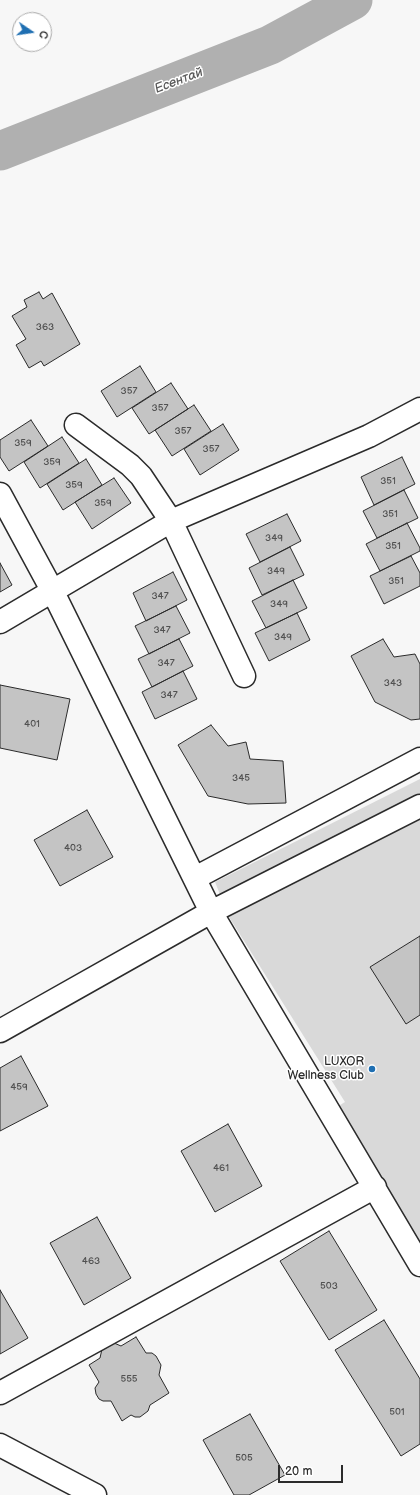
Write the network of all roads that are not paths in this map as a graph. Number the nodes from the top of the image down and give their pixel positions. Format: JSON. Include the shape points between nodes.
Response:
{"nodes":[{"id":1,"x":420,"y":409,"type":"edge"},
{"id":2,"x":76,"y":425,"type":"dead end"},
{"id":3,"x":0,"y":494,"type":"edge"},
{"id":4,"x":171,"y":521,"type":"junction"},
{"id":5,"x":52,"y":590,"type":"junction"},
{"id":6,"x":0,"y":622,"type":"edge"},
{"id":7,"x":244,"y":676,"type":"dead end"},
{"id":8,"x":420,"y":759,"type":"edge"},
{"id":9,"x":420,"y":806,"type":"edge"},
{"id":10,"x":195,"y":878,"type":"junction"},
{"id":11,"x":212,"y":912,"type":"junction"},
{"id":12,"x":0,"y":1031,"type":"edge"},
{"id":13,"x":375,"y":1187,"type":"junction"},
{"id":14,"x":420,"y":1266,"type":"edge"},
{"id":15,"x":0,"y":1393,"type":"edge"},
{"id":16,"x":0,"y":1445,"type":"edge"},
{"id":17,"x":95,"y":1495,"type":"edge"}],
"edges":[{"from":1,"to":4,"type":"street","via":[[369,436]]},
{"from":2,"to":4,"type":"street","via":[[141,476]]},
{"from":3,"to":5,"type":"street"},
{"from":4,"to":5,"type":"street"},
{"from":4,"to":7,"type":"street"},
{"from":5,"to":6,"type":"street"},
{"from":5,"to":10,"type":"street"},
{"from":8,"to":10,"type":"street"},
{"from":9,"to":11,"type":"street"},
{"from":10,"to":11,"type":"street"},
{"from":11,"to":12,"type":"street"},
{"from":11,"to":13,"type":"street"},
{"from":13,"to":14,"type":"street"},
{"from":13,"to":15,"type":"street"},
{"from":16,"to":17,"type":"street"}]}
